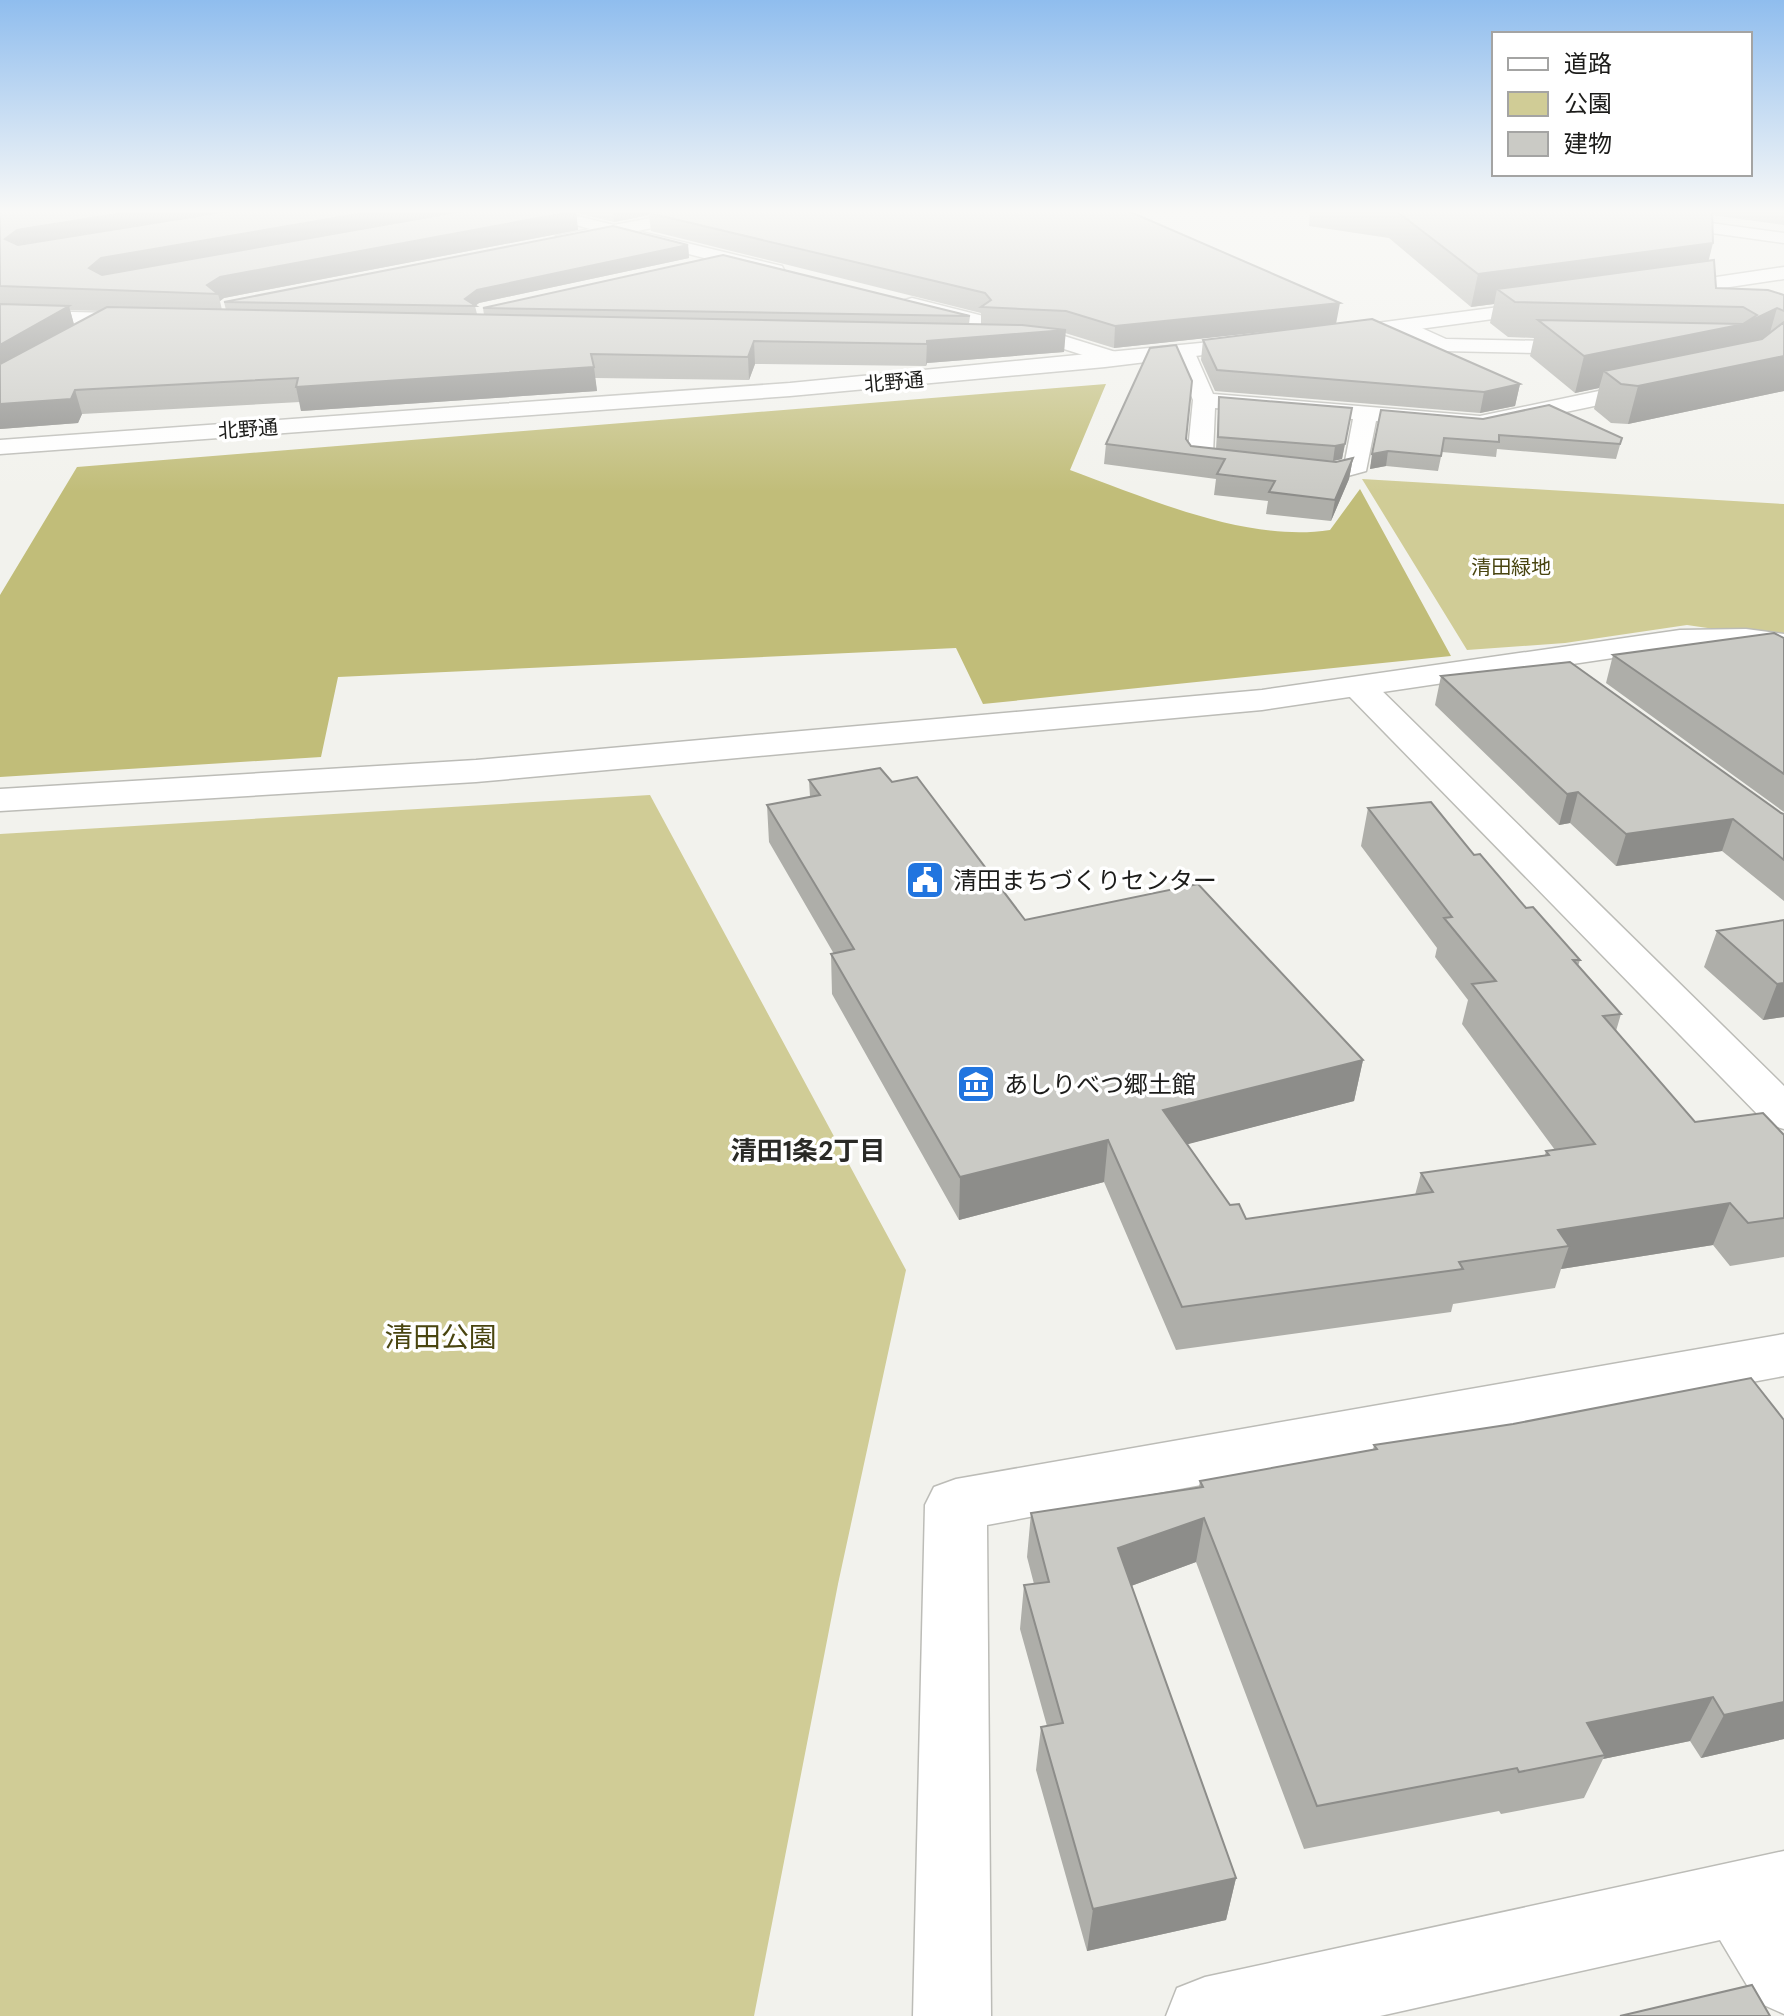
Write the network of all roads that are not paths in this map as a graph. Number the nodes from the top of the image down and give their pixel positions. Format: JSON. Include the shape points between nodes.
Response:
{"nodes":[{"id":1,"x":31,"y":304,"type":"edge"},
{"id":2,"x":147,"y":304,"type":"edge"},
{"id":3,"x":912,"y":304,"type":"edge"},
{"id":4,"x":1565,"y":304,"type":"edge"},
{"id":5,"x":0,"y":316,"type":"edge"},
{"id":6,"x":36,"y":317,"type":"junction"},
{"id":7,"x":110,"y":319,"type":"junction"},
{"id":8,"x":1404,"y":326,"type":"junction"},
{"id":9,"x":961,"y":337,"type":"edge"},
{"id":10,"x":1021,"y":338,"type":"junction"},
{"id":11,"x":72,"y":341,"type":"edge"},
{"id":12,"x":1613,"y":349,"type":"edge"},
{"id":13,"x":1184,"y":353,"type":"junction"},
{"id":14,"x":1114,"y":359,"type":"junction"},
{"id":15,"x":1680,"y":381,"type":"edge"},
{"id":16,"x":1204,"y":400,"type":"junction"},
{"id":17,"x":1365,"y":416,"type":"junction"},
{"id":18,"x":0,"y":447,"type":"edge"},
{"id":19,"x":1784,"y":643,"type":"edge"},
{"id":20,"x":1543,"y":657,"type":"junction"},
{"id":21,"x":1581,"y":685,"type":"edge"},
{"id":22,"x":1359,"y":687,"type":"junction"},
{"id":23,"x":0,"y":800,"type":"edge"},
{"id":24,"x":1774,"y":1090,"type":"edge"},
{"id":25,"x":1784,"y":1355,"type":"edge"},
{"id":26,"x":1762,"y":1894,"type":"edge"},
{"id":27,"x":1784,"y":1975,"type":"edge"},
{"id":28,"x":952,"y":2016,"type":"edge"},
{"id":29,"x":1205,"y":2016,"type":"edge"}],
"edges":[{"from":1,"to":6,"type":"street","via":[[41,308]]},
{"from":2,"to":7,"type":"street","via":[[168,315]]},
{"from":3,"to":10,"type":"street","via":[[1000,326]]},
{"from":4,"to":8,"type":"street","name":"北野通"},
{"from":5,"to":6,"type":"street"},
{"from":6,"to":7,"type":"street"},
{"from":7,"to":11,"type":"street"},
{"from":8,"to":12,"type":"street","via":[[1442,345]]},
{"from":8,"to":13,"type":"street","name":"北野通"},
{"from":9,"to":10,"type":"street"},
{"from":10,"to":14,"type":"street","via":[[1064,342]]},
{"from":13,"to":14,"type":"street","name":"北野通"},
{"from":13,"to":16,"type":"street"},
{"from":14,"to":18,"type":"street","name":"北野通","via":[[652,402]]},
{"from":15,"to":17,"type":"street","via":[[1480,423]]},
{"from":16,"to":17,"type":"street"},
{"from":16,"to":17,"type":"street","via":[[1200,460],[1333,472],[1357,466]]},
{"from":19,"to":20,"type":"street","via":[[1680,639]]},
{"from":20,"to":21,"type":"street"},
{"from":20,"to":22,"type":"street"},
{"from":22,"to":23,"type":"street","via":[[476,771]]},
{"from":22,"to":24,"type":"street"},
{"from":25,"to":28,"type":"street","via":[[956,1505]]},
{"from":26,"to":27,"type":"street"},
{"from":26,"to":29,"type":"street"}]}
